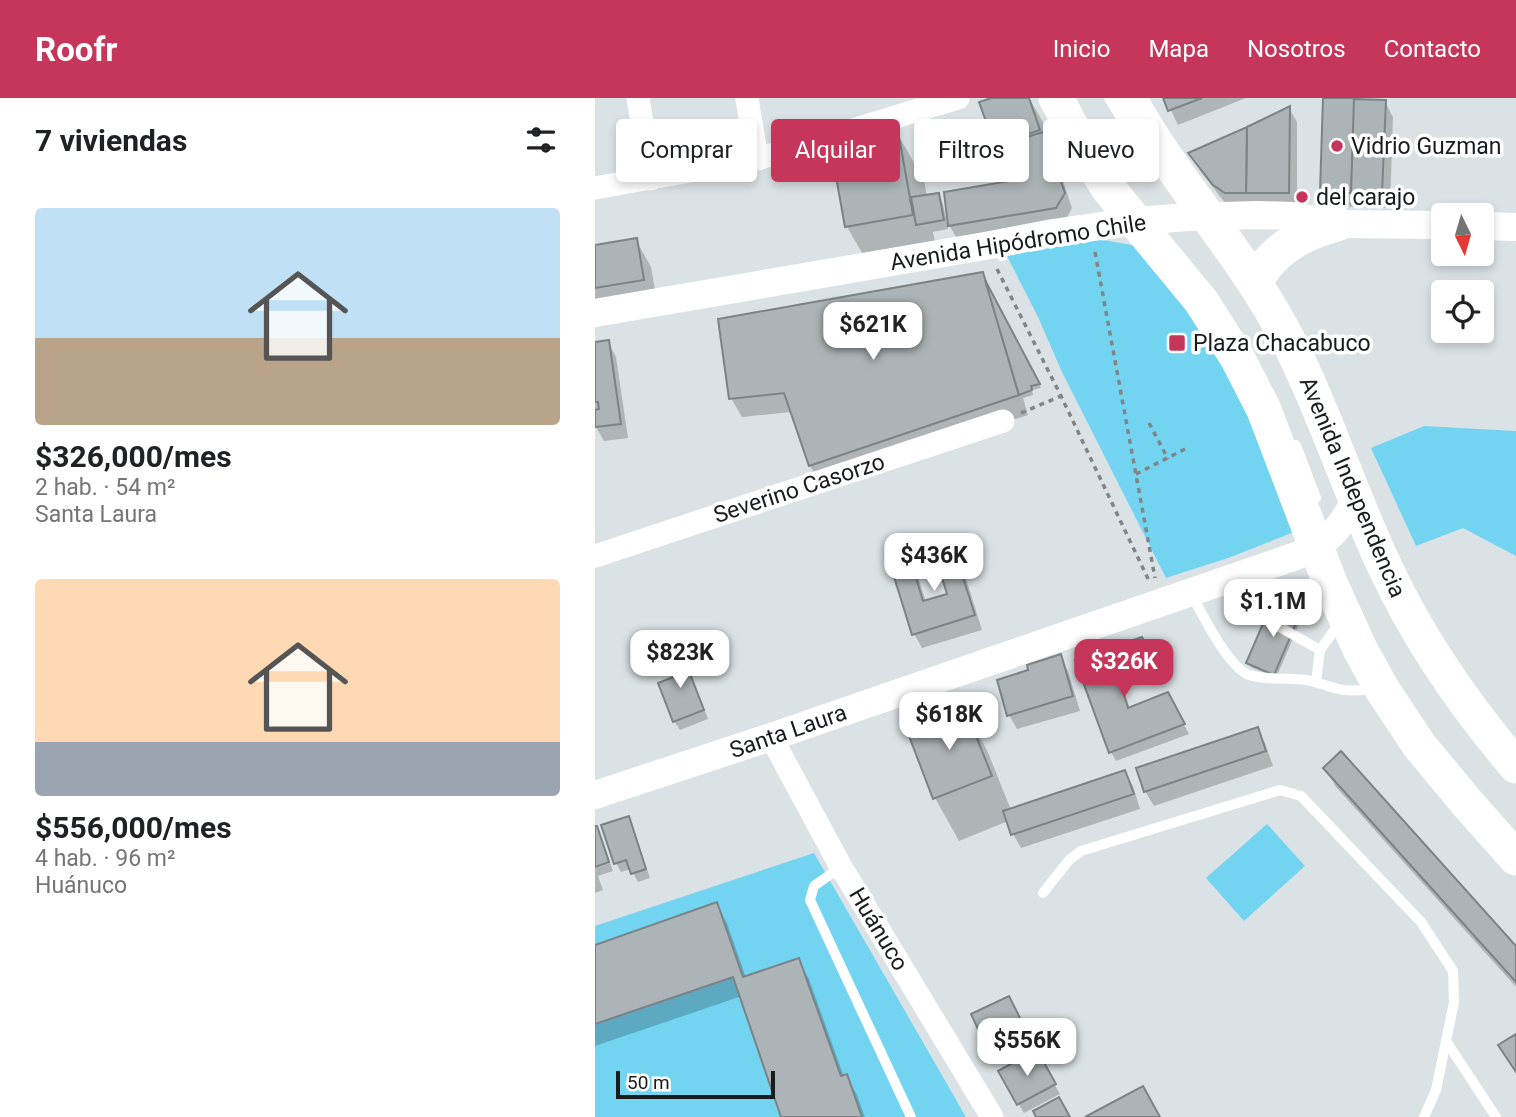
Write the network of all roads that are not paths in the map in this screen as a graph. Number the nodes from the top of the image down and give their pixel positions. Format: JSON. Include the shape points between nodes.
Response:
{"nodes":[{"id":1,"x":638,"y":98,"type":"edge"},
{"id":2,"x":958,"y":98,"type":"edge"},
{"id":3,"x":1056,"y":98,"type":"edge"},
{"id":4,"x":1109,"y":98,"type":"edge"},
{"id":5,"x":747,"y":99,"type":"edge"},
{"id":6,"x":1129,"y":114,"type":"edge"},
{"id":7,"x":641,"y":119,"type":"edge"},
{"id":8,"x":750,"y":119,"type":"edge"},
{"id":9,"x":757,"y":159,"type":"edge"},
{"id":10,"x":629,"y":182,"type":"edge"},
{"id":11,"x":595,"y":188,"type":"edge"},
{"id":12,"x":1193,"y":217,"type":"junction"},
{"id":13,"x":1149,"y":220,"type":"junction"},
{"id":14,"x":1337,"y":224,"type":"junction"},
{"id":15,"x":1431,"y":225,"type":"edge"},
{"id":16,"x":1495,"y":226,"type":"edge"},
{"id":17,"x":1516,"y":227,"type":"edge"},
{"id":18,"x":1255,"y":283,"type":"junction"},
{"id":19,"x":595,"y":313,"type":"edge"},
{"id":20,"x":1003,"y":421,"type":"road end"},
{"id":21,"x":1290,"y":431,"type":"dead end"},
{"id":22,"x":1337,"y":523,"type":"junction"},
{"id":23,"x":595,"y":556,"type":"edge"},
{"id":24,"x":1242,"y":575,"type":"junction"},
{"id":25,"x":1191,"y":593,"type":"junction"},
{"id":26,"x":1344,"y":617,"type":"junction"},
{"id":27,"x":1320,"y":650,"type":"junction"},
{"id":28,"x":1316,"y":681,"type":"junction"},
{"id":29,"x":1382,"y":689,"type":"junction"},
{"id":30,"x":771,"y":737,"type":"junction"},
{"id":31,"x":1516,"y":766,"type":"edge"},
{"id":32,"x":595,"y":794,"type":"edge"},
{"id":33,"x":1516,"y":858,"type":"edge"},
{"id":34,"x":841,"y":867,"type":"junction"},
{"id":35,"x":1043,"y":892,"type":"dead end"},
{"id":36,"x":1446,"y":1041,"type":"junction"},
{"id":37,"x":911,"y":1117,"type":"edge"},
{"id":38,"x":992,"y":1117,"type":"edge"},
{"id":39,"x":1424,"y":1117,"type":"edge"},
{"id":40,"x":1496,"y":1117,"type":"edge"}],
"edges":[{"from":1,"to":7,"type":"street"},
{"from":2,"to":9,"type":"street"},
{"from":3,"to":13,"type":"main road","name":"Avenida Independencia","via":[[1108,188]]},
{"from":4,"to":6,"type":"lane"},
{"from":5,"to":8,"type":"street"},
{"from":6,"to":12,"type":"main road","name":"Avenida Independencia","via":[[1154,141]]},
{"from":10,"to":11,"type":"street"},
{"from":12,"to":13,"type":"street","name":"Avenida Hipódromo Chile"},
{"from":12,"to":14,"type":"street","name":"Avenida Hipódromo Chile","via":[[1293,216]]},
{"from":12,"to":18,"type":"main road","name":"Avenida Independencia"},
{"from":13,"to":19,"type":"street","name":"Avenida Hipódromo Chile"},
{"from":13,"to":22,"type":"main road","name":"Avenida Independencia","via":[[1238,359],[1268,420]]},
{"from":14,"to":15,"type":"street","name":"Avenida Hipódromo Chile"},
{"from":14,"to":18,"type":"main road","via":[[1289,244],[1268,262]]},
{"from":16,"to":17,"type":"street"},
{"from":18,"to":22,"type":"main road","name":"Avenida Independencia","via":[[1299,363],[1332,438]]},
{"from":20,"to":23,"type":"street","name":"Severino Casorzo"},
{"from":21,"to":22,"type":"lane"},
{"from":22,"to":24,"type":"street","name":"Santa Laura"},
{"from":22,"to":26,"type":"main road","name":"Avenida Independencia"},
{"from":22,"to":31,"type":"main road","name":"Avenida Independencia","via":[[1389,575],[1427,646]]},
{"from":24,"to":25,"type":"street","name":"Santa Laura"},
{"from":24,"to":27,"type":"lane","via":[[1262,617]]},
{"from":25,"to":28,"type":"lane","via":[[1233,663],[1248,674]]},
{"from":25,"to":30,"type":"street","name":"Santa Laura"},
{"from":26,"to":27,"type":"lane"},
{"from":26,"to":29,"type":"main road","name":"Avenida Independencia"},
{"from":27,"to":28,"type":"lane"},
{"from":28,"to":29,"type":"lane","via":[[1339,690]]},
{"from":29,"to":33,"type":"main road","name":"Avenida Independencia","via":[[1419,745]]},
{"from":30,"to":32,"type":"street","name":"Santa Laura"},
{"from":30,"to":34,"type":"street","name":"Huánuco"},
{"from":34,"to":37,"type":"lane","via":[[814,886],[810,900]]},
{"from":34,"to":38,"type":"street","name":"Huánuco"},
{"from":35,"to":36,"type":"lane","via":[[1081,851],[1280,790],[1301,796],[1421,922],[1453,971],[1454,1002]]},
{"from":36,"to":39,"type":"lane","via":[[1436,1090]]},
{"from":36,"to":40,"type":"lane"}]}
